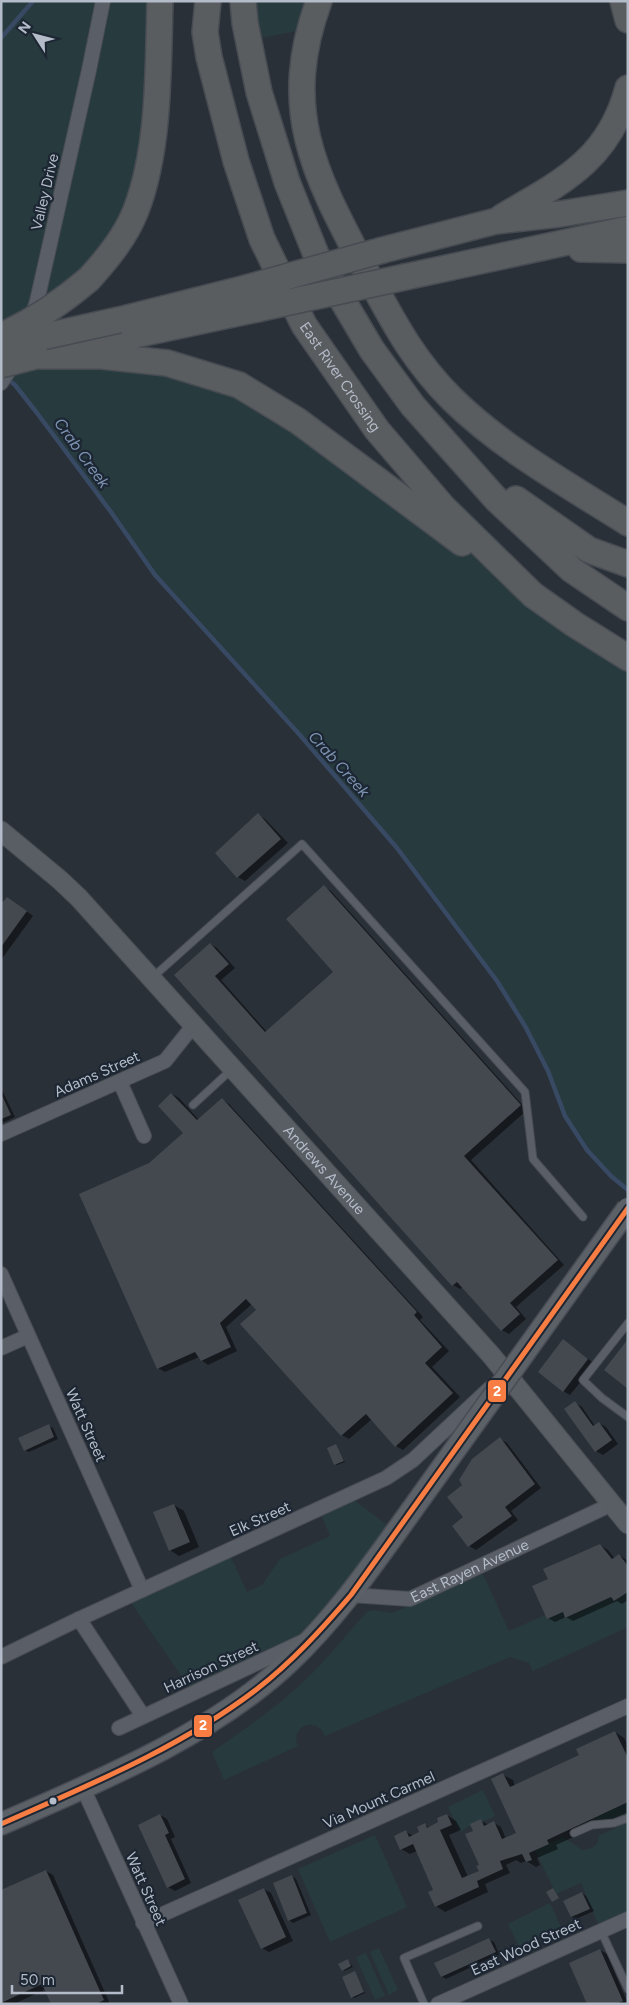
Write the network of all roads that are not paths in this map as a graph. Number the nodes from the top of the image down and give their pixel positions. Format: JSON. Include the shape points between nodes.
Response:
{"nodes":[{"id":1,"x":103,"y":1,"type":"edge"},
{"id":2,"x":160,"y":1,"type":"edge"},
{"id":3,"x":208,"y":1,"type":"edge"},
{"id":4,"x":243,"y":1,"type":"edge"},
{"id":5,"x":319,"y":1,"type":"edge"},
{"id":6,"x":623,"y":1,"type":"edge"},
{"id":7,"x":628,"y":20,"type":"edge"},
{"id":8,"x":628,"y":88,"type":"edge"},
{"id":9,"x":628,"y":203,"type":"edge"},
{"id":10,"x":496,"y":221,"type":"junction"},
{"id":11,"x":628,"y":229,"type":"edge"},
{"id":12,"x":539,"y":248,"type":"junction"},
{"id":13,"x":628,"y":250,"type":"edge"},
{"id":14,"x":251,"y":298,"type":"junction"},
{"id":15,"x":1,"y":336,"type":"edge"},
{"id":16,"x":36,"y":356,"type":"junction"},
{"id":17,"x":5,"y":360,"type":"edge"},
{"id":18,"x":1,"y":383,"type":"edge"},
{"id":19,"x":413,"y":406,"type":"junction"},
{"id":20,"x":628,"y":523,"type":"edge"},
{"id":21,"x":628,"y":564,"type":"edge"},
{"id":22,"x":533,"y":595,"type":"junction"},
{"id":23,"x":628,"y":608,"type":"edge"},
{"id":24,"x":628,"y":658,"type":"edge"},
{"id":25,"x":1,"y":831,"type":"edge"},
{"id":26,"x":151,"y":979,"type":"junction"},
{"id":27,"x":194,"y":1026,"type":"junction"},
{"id":28,"x":232,"y":1068,"type":"junction"},
{"id":29,"x":120,"y":1082,"type":"junction"},
{"id":30,"x":193,"y":1105,"type":"dead end"},
{"id":31,"x":1,"y":1134,"type":"edge"},
{"id":32,"x":144,"y":1136,"type":"dead end"},
{"id":33,"x":628,"y":1208,"type":"edge"},
{"id":34,"x":583,"y":1217,"type":"dead end"},
{"id":35,"x":1,"y":1274,"type":"edge"},
{"id":36,"x":628,"y":1323,"type":"edge"},
{"id":37,"x":28,"y":1336,"type":"junction"},
{"id":38,"x":1,"y":1348,"type":"edge"},
{"id":39,"x":504,"y":1370,"type":"junction"},
{"id":40,"x":628,"y":1417,"type":"edge"},
{"id":41,"x":612,"y":1504,"type":"junction"},
{"id":42,"x":628,"y":1524,"type":"edge"},
{"id":43,"x":142,"y":1590,"type":"junction"},
{"id":44,"x":351,"y":1595,"type":"junction"},
{"id":45,"x":79,"y":1619,"type":"junction"},
{"id":46,"x":316,"y":1636,"type":"junction"},
{"id":47,"x":1,"y":1657,"type":"edge"},
{"id":48,"x":628,"y":1706,"type":"edge"},
{"id":49,"x":143,"y":1716,"type":"junction"},
{"id":50,"x":119,"y":1728,"type":"dead end"},
{"id":51,"x":83,"y":1788,"type":"junction"},
{"id":52,"x":628,"y":1818,"type":"edge"},
{"id":53,"x":1,"y":1824,"type":"edge"},
{"id":54,"x":574,"y":1833,"type":"dead end"},
{"id":55,"x":628,"y":1919,"type":"edge"},
{"id":56,"x":144,"y":1922,"type":"junction"},
{"id":57,"x":478,"y":1926,"type":"dead end"},
{"id":58,"x":601,"y":1931,"type":"junction"},
{"id":59,"x":628,"y":1989,"type":"edge"},
{"id":60,"x":181,"y":2004,"type":"edge"},
{"id":61,"x":424,"y":2004,"type":"edge"},
{"id":62,"x":438,"y":2004,"type":"edge"}],
"edges":[{"from":1,"to":17,"type":"street","name":"Valley Drive","via":[[37,301],[22,347]]},
{"from":2,"to":15,"type":"highway","bridge":true,"via":[[154,126],[146,179],[136,211],[110,256],[89,279],[64,300]]},
{"from":3,"to":22,"type":"highway","name":"East River Crossing","via":[[205,32],[209,57],[236,161],[262,239],[304,326],[383,437],[443,507]]},
{"from":4,"to":19,"type":"highway","via":[[259,92],[272,139],[318,257],[372,350]]},
{"from":5,"to":20,"type":"highway","via":[[308,29],[301,74],[308,144],[329,201],[404,340],[434,381],[493,435]]},
{"from":6,"to":7,"type":"highway"},
{"from":8,"to":10,"type":"highway","via":[[612,130],[592,156],[560,182]]},
{"from":9,"to":10,"type":"highway"},
{"from":10,"to":14,"type":"highway","bridge":true,"via":[[384,250]]},
{"from":11,"to":12,"type":"highway"},
{"from":12,"to":13,"type":"highway"},
{"from":12,"to":14,"type":"highway","bridge":true,"via":[[405,277]]},
{"from":14,"to":16,"type":"highway","via":[[140,334]]},
{"from":14,"to":17,"type":"highway","bridge":true,"via":[[119,320]]},
{"from":16,"to":17,"type":"highway","bridge":true},
{"from":16,"to":22,"type":"highway","via":[[101,356],[167,363],[239,386],[298,421]]},
{"from":17,"to":18,"type":"street","name":"Valley Drive"},
{"from":19,"to":21,"type":"highway","via":[[501,488],[543,519],[589,550]]},
{"from":19,"to":23,"type":"highway","via":[[510,512],[572,570]]},
{"from":22,"to":24,"type":"highway","name":"East River Crossing"},
{"from":25,"to":26,"type":"street","name":"Andrews Avenue","via":[[66,886]]},
{"from":26,"to":27,"type":"street","name":"Andrews Avenue"},
{"from":26,"to":34,"type":"lane","via":[[302,844],[526,1092],[533,1159]]},
{"from":27,"to":28,"type":"street","name":"Andrews Avenue"},
{"from":27,"to":29,"type":"street","name":"Adams Street","via":[[165,1061]]},
{"from":28,"to":30,"type":"lane"},
{"from":28,"to":39,"type":"street","name":"Andrews Avenue"},
{"from":29,"to":31,"type":"street","name":"Adams Street"},
{"from":29,"to":32,"type":"street"},
{"from":33,"to":44,"type":"main road","bridge":true},
{"from":35,"to":37,"type":"street","name":"Watt Street"},
{"from":36,"to":40,"type":"lane","via":[[583,1380]]},
{"from":37,"to":38,"type":"street"},
{"from":37,"to":43,"type":"street","name":"Watt Street"},
{"from":39,"to":41,"type":"street","name":"Andrews Avenue"},
{"from":39,"to":43,"type":"street","name":"Elk Street","via":[[493,1386],[420,1453],[386,1478]]},
{"from":41,"to":42,"type":"street","name":"Andrews Avenue"},
{"from":41,"to":44,"type":"street","name":"East Rayen Avenue","via":[[410,1599]]},
{"from":43,"to":45,"type":"street","name":"Elk Street"},
{"from":44,"to":46,"type":"main road"},
{"from":45,"to":47,"type":"street","name":"Elk Street"},
{"from":45,"to":49,"type":"street"},
{"from":46,"to":49,"type":"street","name":"Harrison Street"},
{"from":46,"to":51,"type":"main road","via":[[281,1669],[204,1726]]},
{"from":48,"to":56,"type":"street","name":"Via Mount Carmel"},
{"from":49,"to":50,"type":"street","name":"Harrison Street"},
{"from":51,"to":53,"type":"main road"},
{"from":51,"to":56,"type":"street","name":"Watt Street"},
{"from":52,"to":54,"type":"lane","via":[[592,1825]]},
{"from":55,"to":58,"type":"street","name":"East Wood Street"},
{"from":56,"to":60,"type":"street","name":"Watt Street"},
{"from":57,"to":61,"type":"lane","via":[[404,1958]]},
{"from":58,"to":59,"type":"lane"},
{"from":58,"to":62,"type":"street","name":"East Wood Street"}]}
